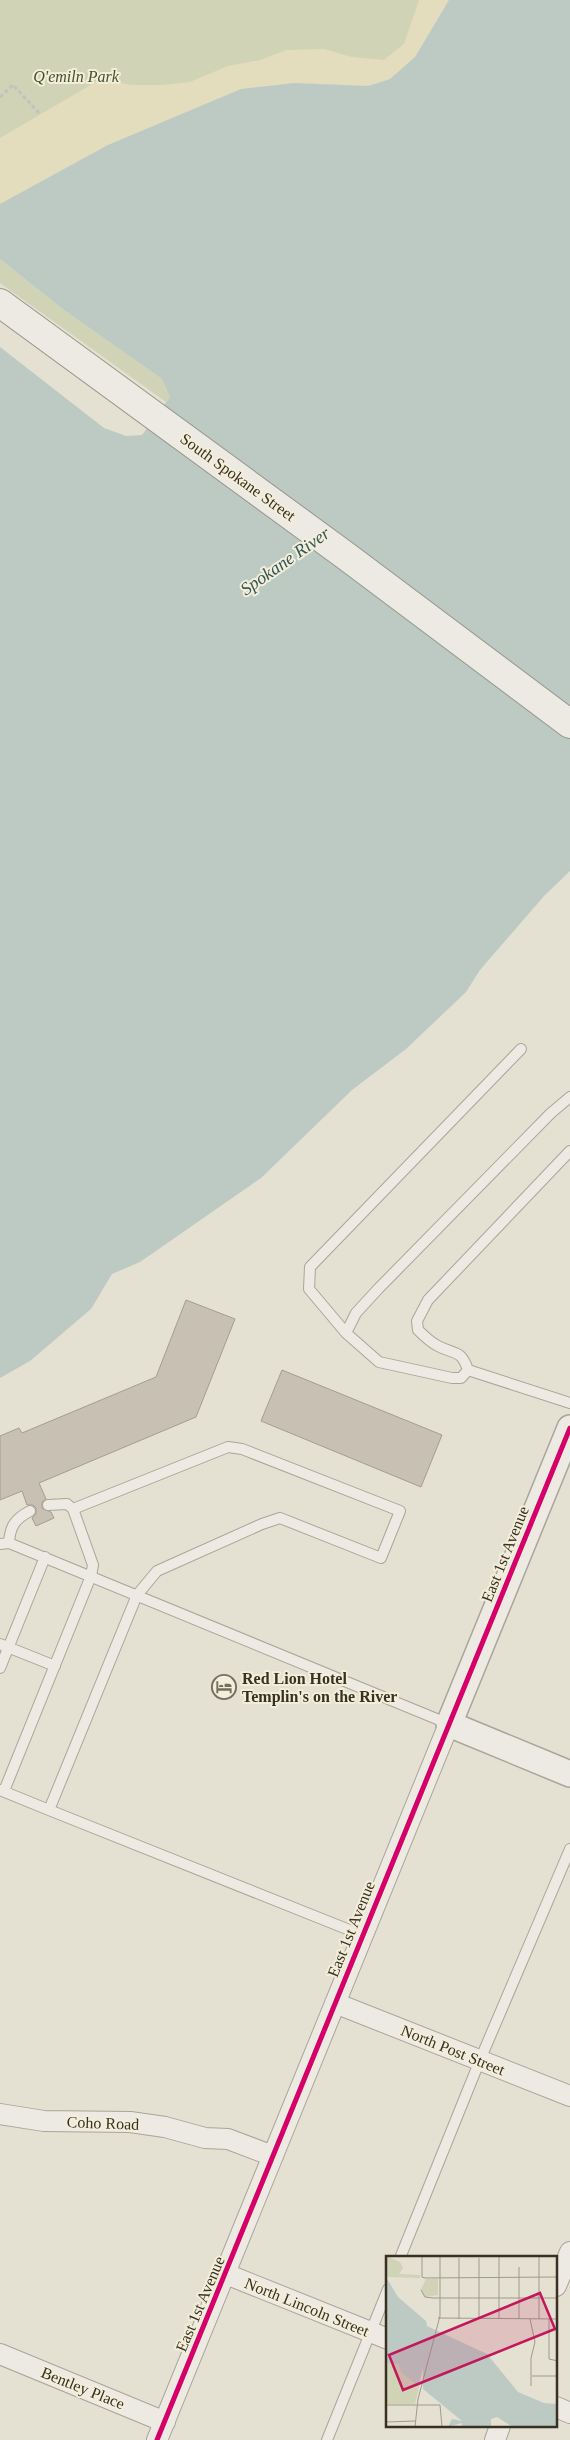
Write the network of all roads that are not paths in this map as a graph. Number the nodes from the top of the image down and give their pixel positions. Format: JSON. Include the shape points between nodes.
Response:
{"nodes":[{"id":1,"x":0,"y":303,"type":"edge"},
{"id":2,"x":570,"y":724,"type":"edge"},
{"id":3,"x":521,"y":1049,"type":"dead end"},
{"id":4,"x":570,"y":1097,"type":"edge"},
{"id":5,"x":570,"y":1151,"type":"edge"},
{"id":6,"x":346,"y":1333,"type":"junction"},
{"id":7,"x":468,"y":1370,"type":"junction"},
{"id":8,"x":570,"y":1403,"type":"edge"},
{"id":9,"x":570,"y":1428,"type":"edge"},
{"id":10,"x":565,"y":1453,"type":"edge"},
{"id":11,"x":48,"y":1505,"type":"dead end"},
{"id":12,"x":73,"y":1509,"type":"junction"},
{"id":13,"x":30,"y":1511,"type":"dead end"},
{"id":14,"x":5,"y":1543,"type":"edge"},
{"id":15,"x":45,"y":1557,"type":"junction"},
{"id":16,"x":91,"y":1576,"type":"junction"},
{"id":17,"x":136,"y":1595,"type":"junction"},
{"id":18,"x":4,"y":1646,"type":"edge"},
{"id":19,"x":55,"y":1666,"type":"junction"},
{"id":20,"x":0,"y":1668,"type":"edge"},
{"id":21,"x":450,"y":1724,"type":"junction"},
{"id":22,"x":570,"y":1774,"type":"edge"},
{"id":23,"x":2,"y":1791,"type":"edge"},
{"id":24,"x":49,"y":1810,"type":"junction"},
{"id":25,"x":570,"y":1849,"type":"edge"},
{"id":26,"x":362,"y":1935,"type":"junction"},
{"id":27,"x":335,"y":2003,"type":"junction"},
{"id":28,"x":480,"y":2060,"type":"junction"},
{"id":29,"x":570,"y":2096,"type":"edge"},
{"id":30,"x":0,"y":2114,"type":"edge"},
{"id":31,"x":270,"y":2162,"type":"junction"},
{"id":32,"x":570,"y":2252,"type":"edge"},
{"id":33,"x":401,"y":2256,"type":"edge"},
{"id":34,"x":226,"y":2274,"type":"junction"},
{"id":35,"x":558,"y":2281,"type":"edge"},
{"id":36,"x":386,"y":2299,"type":"edge"},
{"id":37,"x":379,"y":2336,"type":"edge"},
{"id":38,"x":0,"y":2354,"type":"edge"},
{"id":39,"x":558,"y":2408,"type":"edge"},
{"id":40,"x":570,"y":2413,"type":"edge"},
{"id":41,"x":165,"y":2422,"type":"junction"},
{"id":42,"x":499,"y":2428,"type":"edge"},
{"id":43,"x":157,"y":2440,"type":"edge"},
{"id":44,"x":326,"y":2440,"type":"edge"},
{"id":45,"x":495,"y":2440,"type":"edge"}],
"edges":[{"from":1,"to":2,"type":"main road","name":"South Spokane Street"},
{"from":3,"to":6,"type":"lane","via":[[310,1267],[309,1289]]},
{"from":4,"to":6,"type":"lane","via":[[412,1254],[356,1313]]},
{"from":5,"to":7,"type":"lane","via":[[420,1311],[418,1330],[438,1346],[459,1354]]},
{"from":6,"to":7,"type":"lane","via":[[379,1362],[452,1378],[461,1378]]},
{"from":7,"to":8,"type":"lane"},
{"from":9,"to":10,"type":"street","name":"East 1st Avenue"},
{"from":10,"to":21,"type":"street","name":"East 1st Avenue"},
{"from":11,"to":12,"type":"lane","via":[[67,1504]]},
{"from":12,"to":16,"type":"lane","via":[[93,1566]]},
{"from":12,"to":17,"type":"lane","via":[[228,1446],[400,1512],[381,1558],[280,1518],[157,1571]]},
{"from":13,"to":14,"type":"lane","via":[[19,1517],[10,1528]]},
{"from":14,"to":15,"type":"lane"},
{"from":15,"to":16,"type":"lane"},
{"from":15,"to":18,"type":"lane"},
{"from":16,"to":17,"type":"lane"},
{"from":16,"to":19,"type":"lane"},
{"from":17,"to":21,"type":"lane"},
{"from":17,"to":24,"type":"lane"},
{"from":18,"to":19,"type":"lane"},
{"from":18,"to":20,"type":"lane"},
{"from":19,"to":23,"type":"lane"},
{"from":21,"to":22,"type":"street"},
{"from":21,"to":26,"type":"street","name":"East 1st Avenue"},
{"from":23,"to":24,"type":"lane"},
{"from":24,"to":26,"type":"lane"},
{"from":25,"to":28,"type":"lane"},
{"from":26,"to":27,"type":"street","name":"East 1st Avenue"},
{"from":27,"to":28,"type":"street","name":"North Post Street"},
{"from":27,"to":31,"type":"street","name":"East 1st Avenue"},
{"from":28,"to":29,"type":"street","name":"North Post Street"},
{"from":28,"to":33,"type":"lane"},
{"from":30,"to":31,"type":"street","name":"Coho Road","via":[[44,2121],[130,2122],[165,2127],[206,2138],[228,2139]]},
{"from":31,"to":34,"type":"street","name":"East 1st Avenue"},
{"from":32,"to":35,"type":"street"},
{"from":34,"to":37,"type":"street","name":"North Lincoln Street"},
{"from":34,"to":41,"type":"street","name":"East 1st Avenue"},
{"from":36,"to":37,"type":"lane"},
{"from":37,"to":44,"type":"lane"},
{"from":38,"to":41,"type":"street","name":"Bentley Place"},
{"from":39,"to":40,"type":"street"},
{"from":41,"to":43,"type":"street","name":"East 1st Avenue"},
{"from":42,"to":45,"type":"street"}]}
